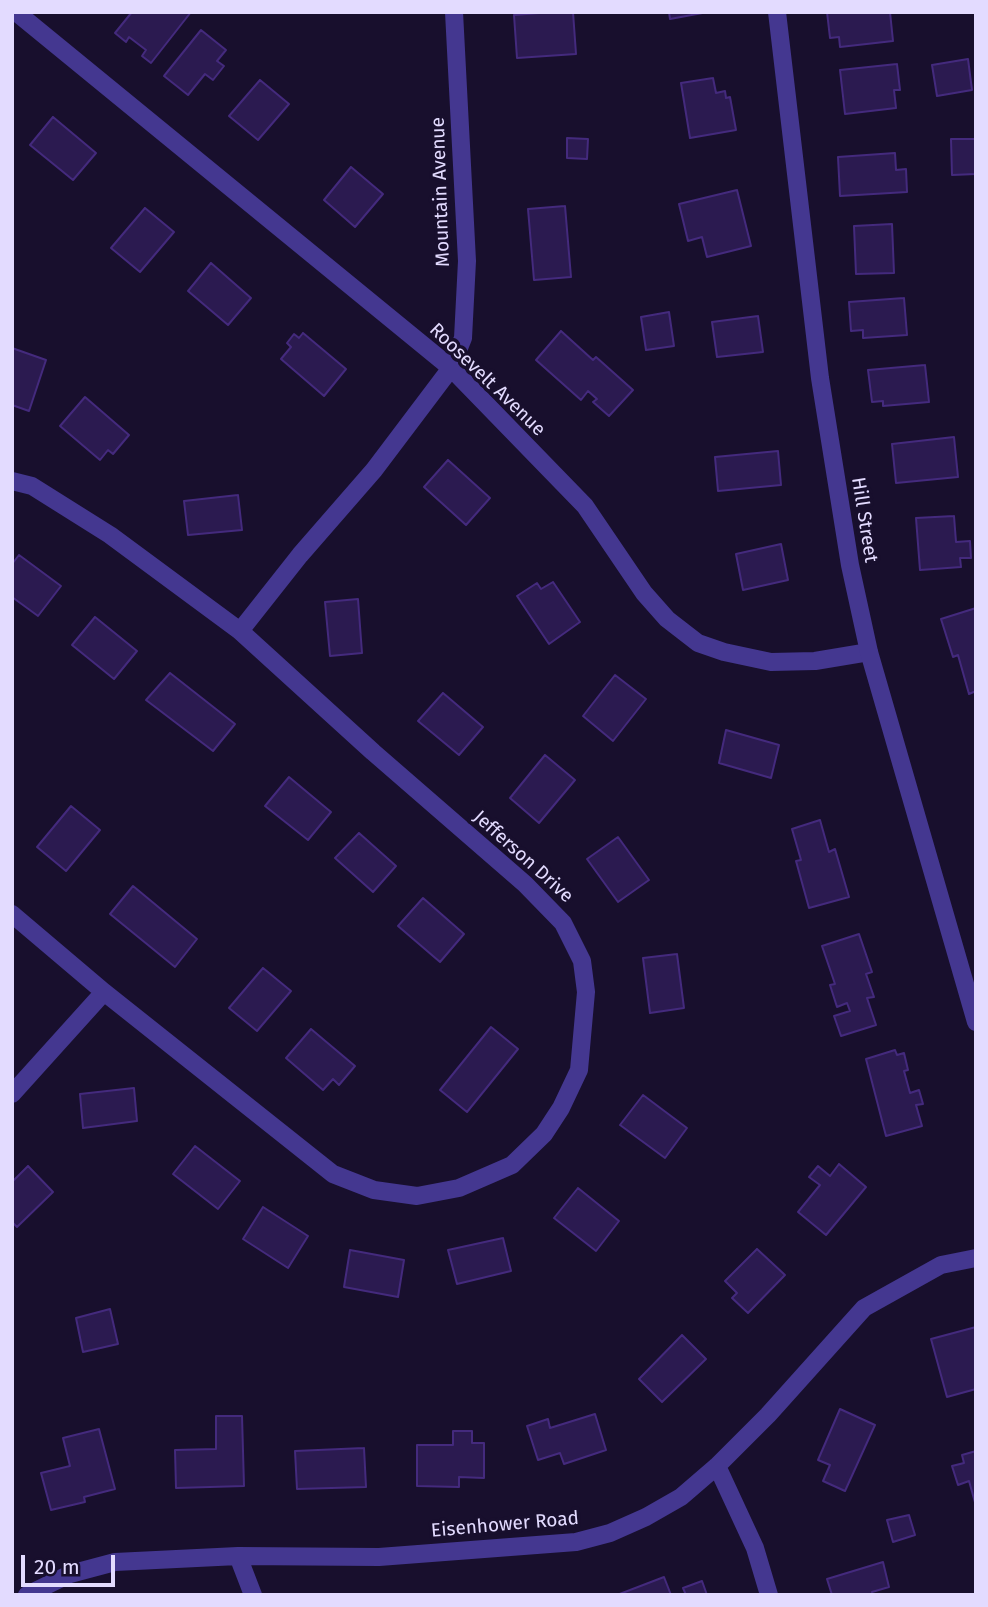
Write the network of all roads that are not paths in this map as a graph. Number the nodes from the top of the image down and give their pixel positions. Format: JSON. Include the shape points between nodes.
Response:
{"nodes":[{"id":1,"x":16,"y":12,"type":"edge"},
{"id":2,"x":454,"y":12,"type":"edge"},
{"id":3,"x":777,"y":12,"type":"edge"},
{"id":4,"x":451,"y":369,"type":"junction"},
{"id":5,"x":12,"y":481,"type":"edge"},
{"id":6,"x":240,"y":631,"type":"junction"},
{"id":7,"x":869,"y":652,"type":"junction"},
{"id":8,"x":12,"y":914,"type":"edge"},
{"id":9,"x":104,"y":992,"type":"junction"},
{"id":10,"x":976,"y":1022,"type":"edge"},
{"id":11,"x":12,"y":1094,"type":"edge"},
{"id":12,"x":976,"y":1258,"type":"edge"},
{"id":13,"x":717,"y":1466,"type":"junction"},
{"id":14,"x":238,"y":1556,"type":"junction"},
{"id":15,"x":27,"y":1595,"type":"edge"},
{"id":16,"x":253,"y":1595,"type":"edge"},
{"id":17,"x":769,"y":1595,"type":"edge"}],
"edges":[{"from":1,"to":4,"type":"street","name":"Roosevelt Avenue"},
{"from":2,"to":4,"type":"street","name":"Mountain Avenue","via":[[467,261],[463,338]]},
{"from":3,"to":7,"type":"street","name":"Hill Street","via":[[820,378]]},
{"from":4,"to":6,"type":"street"},
{"from":4,"to":7,"type":"street","name":"Roosevelt Avenue","via":[[584,506],[644,593],[698,643],[771,662]]},
{"from":5,"to":6,"type":"street","name":"Jefferson Drive","via":[[32,486],[110,535]]},
{"from":6,"to":9,"type":"street","name":"Jefferson Drive","via":[[564,923],[582,961],[586,992],[579,1070],[544,1134],[512,1165],[459,1188],[417,1196],[374,1190],[333,1174]]},
{"from":7,"to":10,"type":"street","name":"Hill Street"},
{"from":8,"to":9,"type":"street","name":"Jefferson Drive"},
{"from":9,"to":11,"type":"street"},
{"from":12,"to":13,"type":"street","name":"Eisenhower Road","via":[[941,1265],[864,1308]]},
{"from":13,"to":14,"type":"street","name":"Eisenhower Road","via":[[681,1497],[646,1517],[576,1542],[379,1557]]},
{"from":13,"to":17,"type":"street","via":[[755,1548]]},
{"from":14,"to":15,"type":"street","name":"Eisenhower Road","via":[[115,1562],[70,1574]]},
{"from":14,"to":16,"type":"street"}]}
